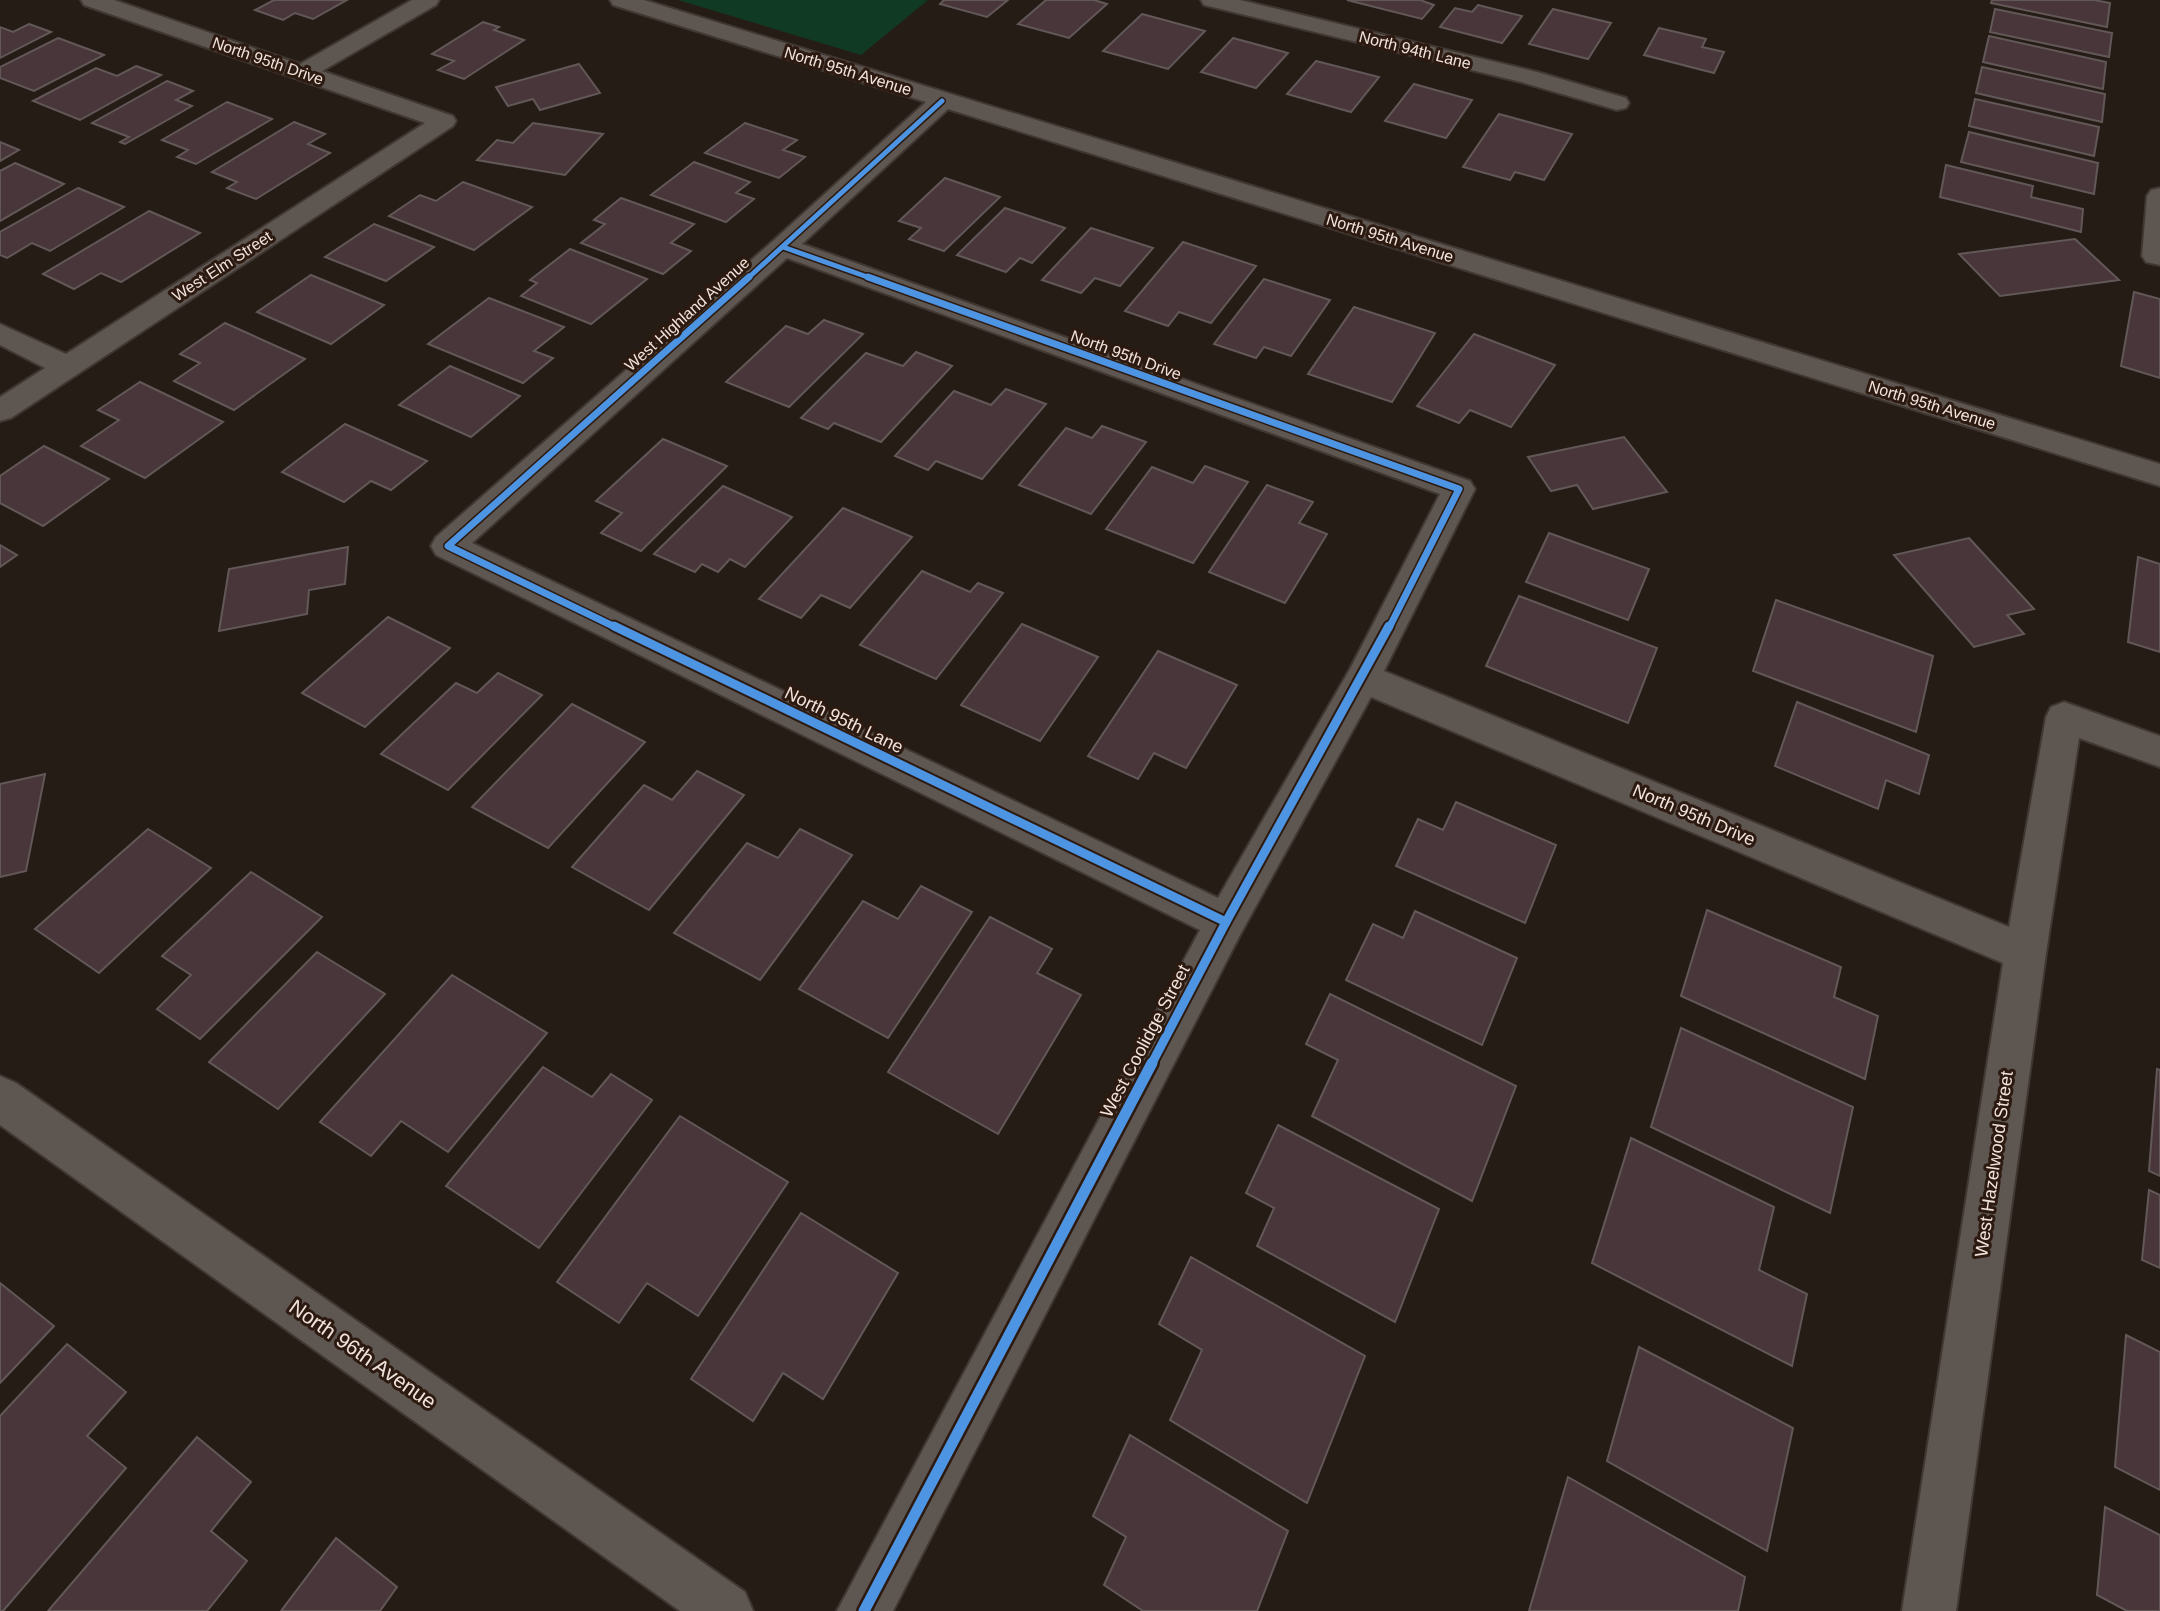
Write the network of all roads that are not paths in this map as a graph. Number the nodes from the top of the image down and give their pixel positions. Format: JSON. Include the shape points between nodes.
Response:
{"nodes":[{"id":1,"x":92,"y":0,"type":"edge"},
{"id":2,"x":428,"y":0,"type":"edge"},
{"id":3,"x":621,"y":0,"type":"edge"},
{"id":4,"x":1212,"y":0,"type":"edge"},
{"id":5,"x":1283,"y":8,"type":"edge"},
{"id":6,"x":301,"y":73,"type":"junction"},
{"id":7,"x":942,"y":101,"type":"junction"},
{"id":8,"x":1617,"y":103,"type":"dead end"},
{"id":9,"x":444,"y":121,"type":"joint"},
{"id":10,"x":2160,"y":196,"type":"edge"},
{"id":11,"x":783,"y":247,"type":"junction"},
{"id":12,"x":2158,"y":256,"type":"edge"},
{"id":13,"x":0,"y":333,"type":"edge"},
{"id":14,"x":68,"y":367,"type":"junction"},
{"id":15,"x":0,"y":411,"type":"edge"},
{"id":16,"x":2160,"y":475,"type":"edge"},
{"id":17,"x":1460,"y":489,"type":"joint"},
{"id":18,"x":448,"y":546,"type":"joint"},
{"id":19,"x":1363,"y":678,"type":"junction"},
{"id":20,"x":2160,"y":752,"type":"edge"},
{"id":21,"x":1226,"y":922,"type":"junction"},
{"id":22,"x":2025,"y":953,"type":"junction"},
{"id":23,"x":0,"y":1098,"type":"edge"},
{"id":24,"x":726,"y":1611,"type":"edge"},
{"id":25,"x":864,"y":1611,"type":"edge"},
{"id":26,"x":1929,"y":1611,"type":"edge"}],
"edges":[{"from":1,"to":6,"type":"street","name":"North 95th Drive"},
{"from":2,"to":6,"type":"street"},
{"from":3,"to":7,"type":"street","name":"North 95th Avenue"},
{"from":4,"to":5,"type":"street","name":"North 94th Lane"},
{"from":5,"to":8,"type":"street","name":"North 94th Lane"},
{"from":6,"to":9,"type":"street","name":"North 95th Drive"},
{"from":7,"to":11,"type":"street","name":"West Highland Avenue"},
{"from":7,"to":16,"type":"street","name":"North 95th Avenue"},
{"from":9,"to":14,"type":"street","name":"West Elm Street"},
{"from":10,"to":12,"type":"street"},
{"from":11,"to":17,"type":"street","name":"North 95th Drive"},
{"from":11,"to":18,"type":"street","name":"West Highland Avenue"},
{"from":13,"to":14,"type":"street"},
{"from":14,"to":15,"type":"street","name":"West Elm Street"},
{"from":17,"to":19,"type":"street","name":"West Coolidge Street"},
{"from":18,"to":21,"type":"street","name":"North 95th Lane"},
{"from":19,"to":21,"type":"street","name":"West Coolidge Street"},
{"from":19,"to":22,"type":"street","name":"North 95th Drive"},
{"from":20,"to":22,"type":"street","name":"West Hazelwood Street","via":[[2064,717]]},
{"from":21,"to":25,"type":"street","name":"West Coolidge Street"},
{"from":22,"to":26,"type":"street","name":"West Hazelwood Street"},
{"from":23,"to":24,"type":"street","name":"North 96th Avenue"}]}
